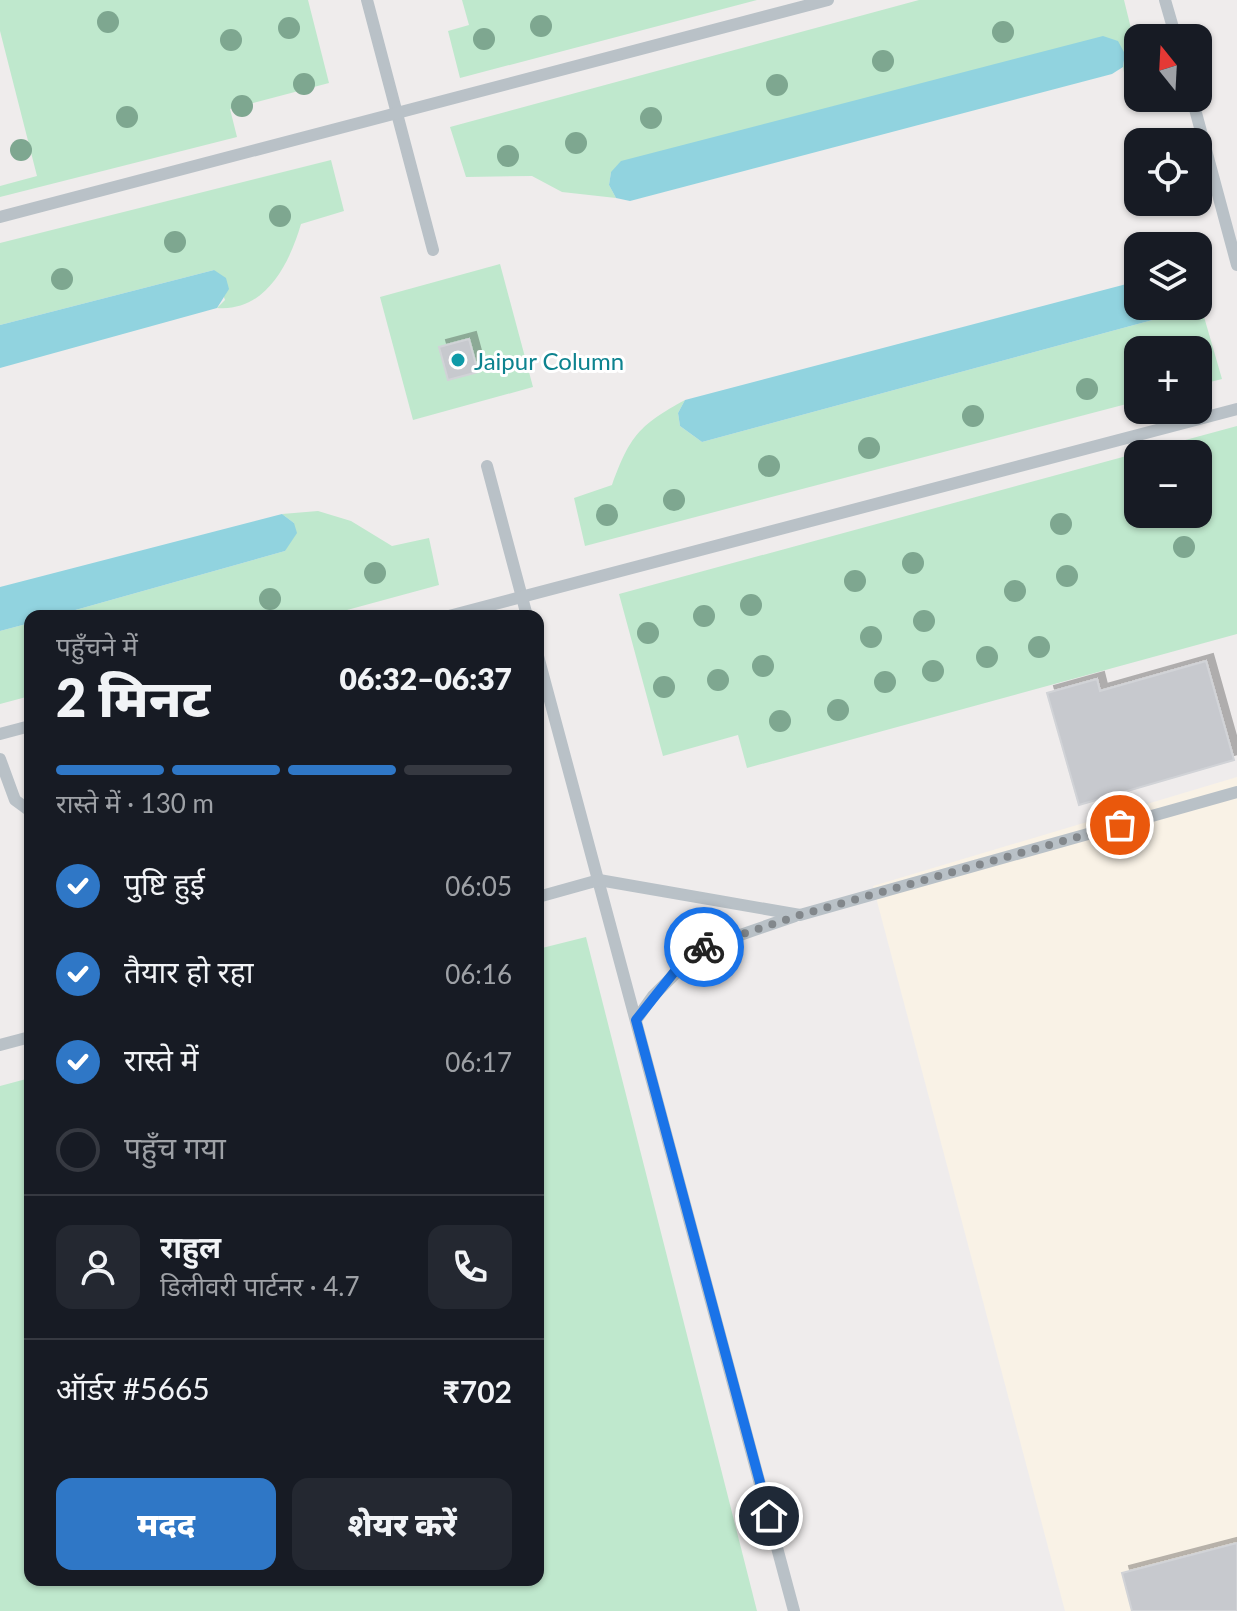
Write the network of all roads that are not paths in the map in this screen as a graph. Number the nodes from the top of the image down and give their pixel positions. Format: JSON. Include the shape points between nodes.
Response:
{"nodes":[{"id":1,"x":367,"y":0,"type":"edge"},
{"id":2,"x":828,"y":0,"type":"edge"},
{"id":3,"x":1165,"y":0,"type":"edge"},
{"id":4,"x":1172,"y":24,"type":"edge"},
{"id":5,"x":1196,"y":112,"type":"edge"},
{"id":6,"x":397,"y":113,"type":"junction"},
{"id":7,"x":0,"y":217,"type":"edge"},
{"id":8,"x":433,"y":250,"type":"dead end"},
{"id":9,"x":1237,"y":265,"type":"edge"},
{"id":10,"x":1237,"y":409,"type":"edge"},
{"id":11,"x":487,"y":466,"type":"dead end"},
{"id":12,"x":522,"y":597,"type":"junction"},
{"id":13,"x":472,"y":610,"type":"edge"},
{"id":14,"x":525,"y":610,"type":"edge"},
{"id":15,"x":544,"y":678,"type":"edge"},
{"id":16,"x":24,"y":728,"type":"edge"},
{"id":17,"x":0,"y":734,"type":"edge"},
{"id":18,"x":0,"y":759,"type":"edge"},
{"id":19,"x":1237,"y":792,"type":"edge"},
{"id":20,"x":24,"y":807,"type":"edge"},
{"id":21,"x":599,"y":880,"type":"junction"},
{"id":22,"x":544,"y":895,"type":"edge"},
{"id":23,"x":800,"y":915,"type":"junction"},
{"id":24,"x":636,"y":1020,"type":"junction"},
{"id":25,"x":24,"y":1039,"type":"edge"},
{"id":26,"x":0,"y":1045,"type":"edge"},
{"id":27,"x":794,"y":1611,"type":"edge"}],
"edges":[{"from":1,"to":6,"type":"lane"},
{"from":2,"to":6,"type":"lane"},
{"from":3,"to":4,"type":"lane"},
{"from":5,"to":9,"type":"lane"},
{"from":6,"to":7,"type":"lane"},
{"from":6,"to":8,"type":"lane"},
{"from":10,"to":12,"type":"lane"},
{"from":11,"to":12,"type":"lane"},
{"from":12,"to":13,"type":"lane"},
{"from":12,"to":14,"type":"lane"},
{"from":15,"to":21,"type":"lane"},
{"from":16,"to":17,"type":"lane"},
{"from":18,"to":20,"type":"lane","via":[[15,800]]},
{"from":19,"to":23,"type":"lane"},
{"from":21,"to":22,"type":"lane"},
{"from":21,"to":23,"type":"lane"},
{"from":21,"to":24,"type":"lane"},
{"from":23,"to":24,"type":"lane","via":[[700,949]]},
{"from":24,"to":27,"type":"lane"},
{"from":25,"to":26,"type":"lane"}]}
